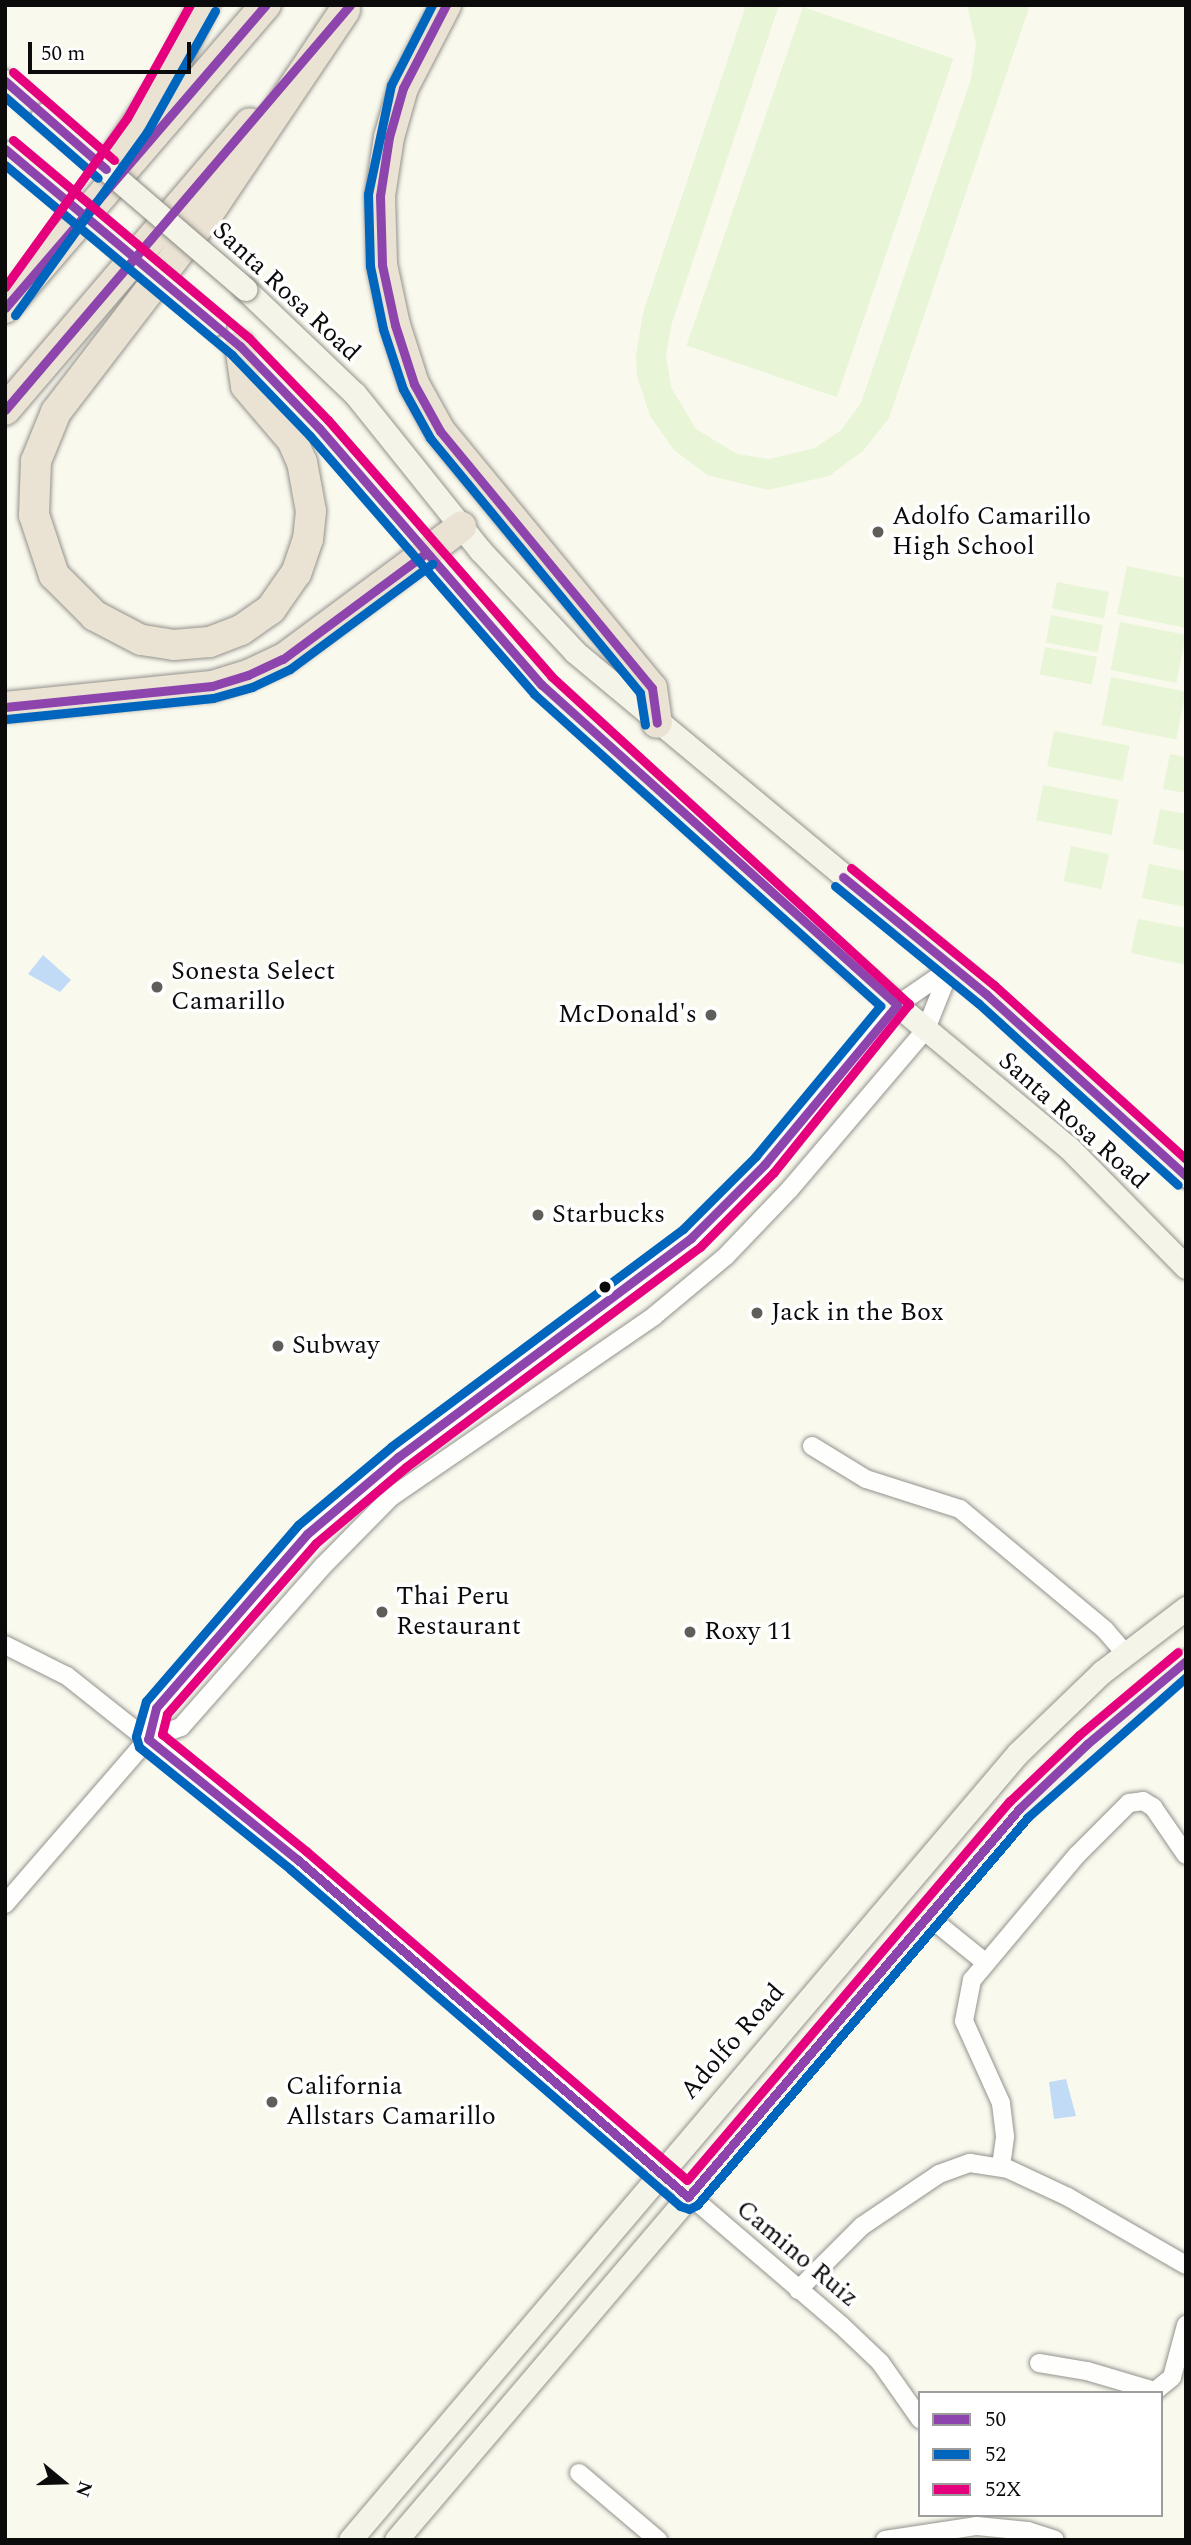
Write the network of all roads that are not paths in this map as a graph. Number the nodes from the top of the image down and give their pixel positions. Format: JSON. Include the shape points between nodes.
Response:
{"nodes":[{"id":1,"x":204,"y":5,"type":"edge"},
{"id":2,"x":266,"y":5,"type":"edge"},
{"id":3,"x":446,"y":5,"type":"edge"},
{"id":4,"x":348,"y":8,"type":"edge"},
{"id":5,"x":5,"y":81,"type":"edge"},
{"id":6,"x":7,"y":151,"type":"edge"},
{"id":7,"x":13,"y":299,"type":"edge"},
{"id":8,"x":240,"y":346,"type":"junction"},
{"id":9,"x":5,"y":410,"type":"edge"},
{"id":10,"x":461,"y":527,"type":"junction"},
{"id":11,"x":425,"y":554,"type":"junction"},
{"id":12,"x":5,"y":707,"type":"edge"},
{"id":13,"x":657,"y":723,"type":"junction"},
{"id":14,"x":951,"y":968,"type":"junction"},
{"id":15,"x":897,"y":1005,"type":"junction"},
{"id":16,"x":926,"y":1029,"type":"junction"},
{"id":17,"x":1186,"y":1176,"type":"edge"},
{"id":18,"x":1186,"y":1267,"type":"edge"},
{"id":19,"x":812,"y":1446,"type":"dead end"},
{"id":20,"x":1186,"y":1608,"type":"edge"},
{"id":21,"x":5,"y":1645,"type":"edge"},
{"id":22,"x":1125,"y":1653,"type":"junction"},
{"id":23,"x":1186,"y":1661,"type":"edge"},
{"id":24,"x":148,"y":1739,"type":"junction"},
{"id":25,"x":1186,"y":1854,"type":"edge"},
{"id":26,"x":5,"y":1904,"type":"edge"},
{"id":27,"x":929,"y":1917,"type":"junction"},
{"id":28,"x":986,"y":1963,"type":"junction"},
{"id":29,"x":1001,"y":2166,"type":"junction"},
{"id":30,"x":659,"y":2172,"type":"junction"},
{"id":31,"x":688,"y":2197,"type":"junction"},
{"id":32,"x":1186,"y":2265,"type":"edge"},
{"id":33,"x":798,"y":2290,"type":"junction"},
{"id":34,"x":1186,"y":2325,"type":"edge"},
{"id":35,"x":1039,"y":2363,"type":"dead end"},
{"id":36,"x":1152,"y":2391,"type":"edge"},
{"id":37,"x":1156,"y":2391,"type":"edge"},
{"id":38,"x":918,"y":2416,"type":"edge"},
{"id":39,"x":579,"y":2473,"type":"dead end"},
{"id":40,"x":950,"y":2521,"type":"edge"},
{"id":41,"x":350,"y":2540,"type":"edge"},
{"id":42,"x":396,"y":2540,"type":"edge"},
{"id":43,"x":658,"y":2540,"type":"edge"},
{"id":44,"x":886,"y":2540,"type":"edge"},
{"id":45,"x":1055,"y":2540,"type":"edge"}],
"edges":[{"from":1,"to":7,"type":"highway","via":[[137,125]]},
{"from":2,"to":7,"type":"highway"},
{"from":3,"to":13,"type":"highway","via":[[402,88],[389,136],[380,196],[382,265],[395,325],[414,384],[440,431],[652,688]]},
{"from":4,"to":8,"type":"highway","via":[[208,214],[56,411],[36,461],[34,515],[54,575],[94,616],[141,640],[174,645],[209,642],[241,630],[271,609],[296,573],[308,539],[311,511],[302,462],[292,440],[246,386]]},
{"from":4,"to":9,"type":"highway"},
{"from":5,"to":10,"type":"main road","name":"Santa Rosa Road","bridge":true,"via":[[245,289],[355,394]]},
{"from":6,"to":8,"type":"main road","name":"Santa Rosa Road","bridge":true},
{"from":8,"to":11,"type":"main road","name":"Santa Rosa Road","via":[[319,428]]},
{"from":10,"to":11,"type":"highway"},
{"from":10,"to":13,"type":"main road","name":"Santa Rosa Road","via":[[575,652]]},
{"from":11,"to":12,"type":"highway","via":[[283,659],[247,675],[212,686],[154,694]]},
{"from":11,"to":15,"type":"main road","name":"Santa Rosa Road","via":[[542,685]]},
{"from":13,"to":14,"type":"main road","name":"Santa Rosa Road"},
{"from":14,"to":15,"type":"street"},
{"from":14,"to":16,"type":"street"},
{"from":14,"to":17,"type":"main road","name":"Santa Rosa Road","via":[[1109,1102]]},
{"from":15,"to":16,"type":"main road","name":"Santa Rosa Road"},
{"from":15,"to":24,"type":"street","via":[[765,1164],[691,1238],[398,1457],[307,1534],[156,1708]]},
{"from":16,"to":18,"type":"main road","name":"Santa Rosa Road","via":[[1068,1147]]},
{"from":16,"to":24,"type":"street","via":[[790,1189],[726,1256],[654,1316],[391,1497],[323,1566],[181,1727]]},
{"from":19,"to":22,"type":"street","via":[[866,1479],[960,1509],[1105,1630]]},
{"from":20,"to":22,"type":"main road","name":"Adolfo Road"},
{"from":21,"to":24,"type":"street","name":"Camino Ruiz","via":[[67,1676]]},
{"from":22,"to":30,"type":"main road","name":"Adolfo Road","via":[[1066,1703],[1004,1768]]},
{"from":23,"to":27,"type":"main road","via":[[1036,1792]]},
{"from":24,"to":26,"type":"street"},
{"from":24,"to":30,"type":"street","name":"Camino Ruiz","via":[[303,1864]]},
{"from":25,"to":28,"type":"street","via":[[1153,1807],[1143,1801],[1129,1803],[1082,1849]]},
{"from":27,"to":28,"type":"street"},
{"from":27,"to":31,"type":"main road"},
{"from":28,"to":29,"type":"street","via":[[968,1986],[964,2021],[1001,2103],[1005,2128]]},
{"from":29,"to":32,"type":"street","via":[[1086,2206]]},
{"from":29,"to":33,"type":"street","via":[[970,2162],[940,2174],[851,2234]]},
{"from":30,"to":31,"type":"street","name":"Camino Ruiz"},
{"from":30,"to":41,"type":"main road","name":"Adolfo Road"},
{"from":31,"to":33,"type":"street","name":"Camino Ruiz"},
{"from":31,"to":42,"type":"main road"},
{"from":33,"to":38,"type":"street","name":"Camino Ruiz","via":[[880,2362]]},
{"from":34,"to":37,"type":"street","via":[[1172,2377]]},
{"from":35,"to":36,"type":"street","via":[[1087,2371]]},
{"from":39,"to":43,"type":"street"},
{"from":40,"to":44,"type":"street"},
{"from":40,"to":45,"type":"street"}]}
